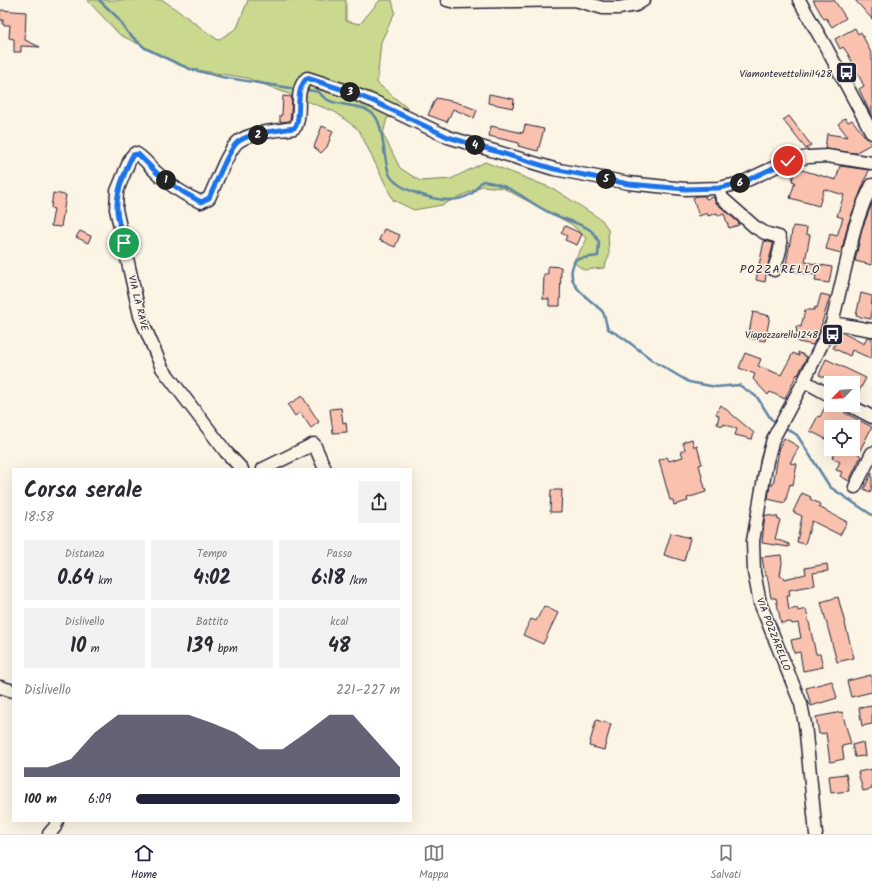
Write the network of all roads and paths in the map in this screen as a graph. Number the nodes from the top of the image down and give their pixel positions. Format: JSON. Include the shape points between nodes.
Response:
{"nodes":[{"id":1,"x":447,"y":0,"type":"edge"},
{"id":2,"x":644,"y":0,"type":"edge"},
{"id":3,"x":799,"y":0,"type":"edge"},
{"id":4,"x":872,"y":133,"type":"edge"},
{"id":5,"x":872,"y":163,"type":"edge"},
{"id":6,"x":872,"y":185,"type":"edge"},
{"id":7,"x":719,"y":188,"type":"junction"},
{"id":8,"x":774,"y":270,"type":"dead end"},
{"id":9,"x":832,"y":323,"type":"junction"},
{"id":10,"x":872,"y":330,"type":"edge"},
{"id":11,"x":804,"y":381,"type":"junction"},
{"id":12,"x":824,"y":392,"type":"edge"},
{"id":13,"x":860,"y":411,"type":"edge"},
{"id":14,"x":872,"y":418,"type":"edge"},
{"id":15,"x":872,"y":453,"type":"edge"},
{"id":16,"x":241,"y":468,"type":"edge"},
{"id":17,"x":265,"y":468,"type":"edge"},
{"id":18,"x":324,"y":468,"type":"edge"},
{"id":19,"x":854,"y":487,"type":"dead end"},
{"id":20,"x":0,"y":687,"type":"edge"},
{"id":21,"x":12,"y":691,"type":"edge"},
{"id":22,"x":57,"y":822,"type":"edge"},
{"id":23,"x":49,"y":834,"type":"edge"},
{"id":24,"x":816,"y":834,"type":"edge"}],
"edges":[{"from":1,"to":2,"type":"street","via":[[575,0],[603,8],[636,5]]},
{"from":3,"to":4,"type":"street"},
{"from":5,"to":7,"type":"street","name":"VIA LA RAVE","via":[[827,156],[808,157],[788,161],[741,183]]},
{"from":6,"to":9,"type":"street","name":"VIA POZZARELLO","via":[[855,228]]},
{"from":7,"to":8,"type":"street","via":[[722,198],[755,227],[779,237],[781,245]]},
{"from":7,"to":16,"type":"street","name":"VIA LA RAVE","via":[[685,189],[629,184],[554,169],[448,137],[350,92],[309,78],[303,82],[296,126],[239,141],[230,153],[209,198],[205,201],[201,202],[183,192],[135,153],[128,164],[116,197],[117,215],[140,316],[162,368]]},
{"from":9,"to":10,"type":"street"},
{"from":9,"to":11,"type":"street","name":"VIA POZZARELLO"},
{"from":11,"to":12,"type":"street"},
{"from":11,"to":24,"type":"street","name":"VIA POZZARELLO","via":[[776,434],[767,461],[753,541],[754,572],[760,602],[801,704]]},
{"from":13,"to":14,"type":"street"},
{"from":15,"to":19,"type":"street"},
{"from":17,"to":18,"type":"street","via":[[314,444]]},
{"from":20,"to":21,"type":"street"},
{"from":22,"to":23,"type":"street"}]}
